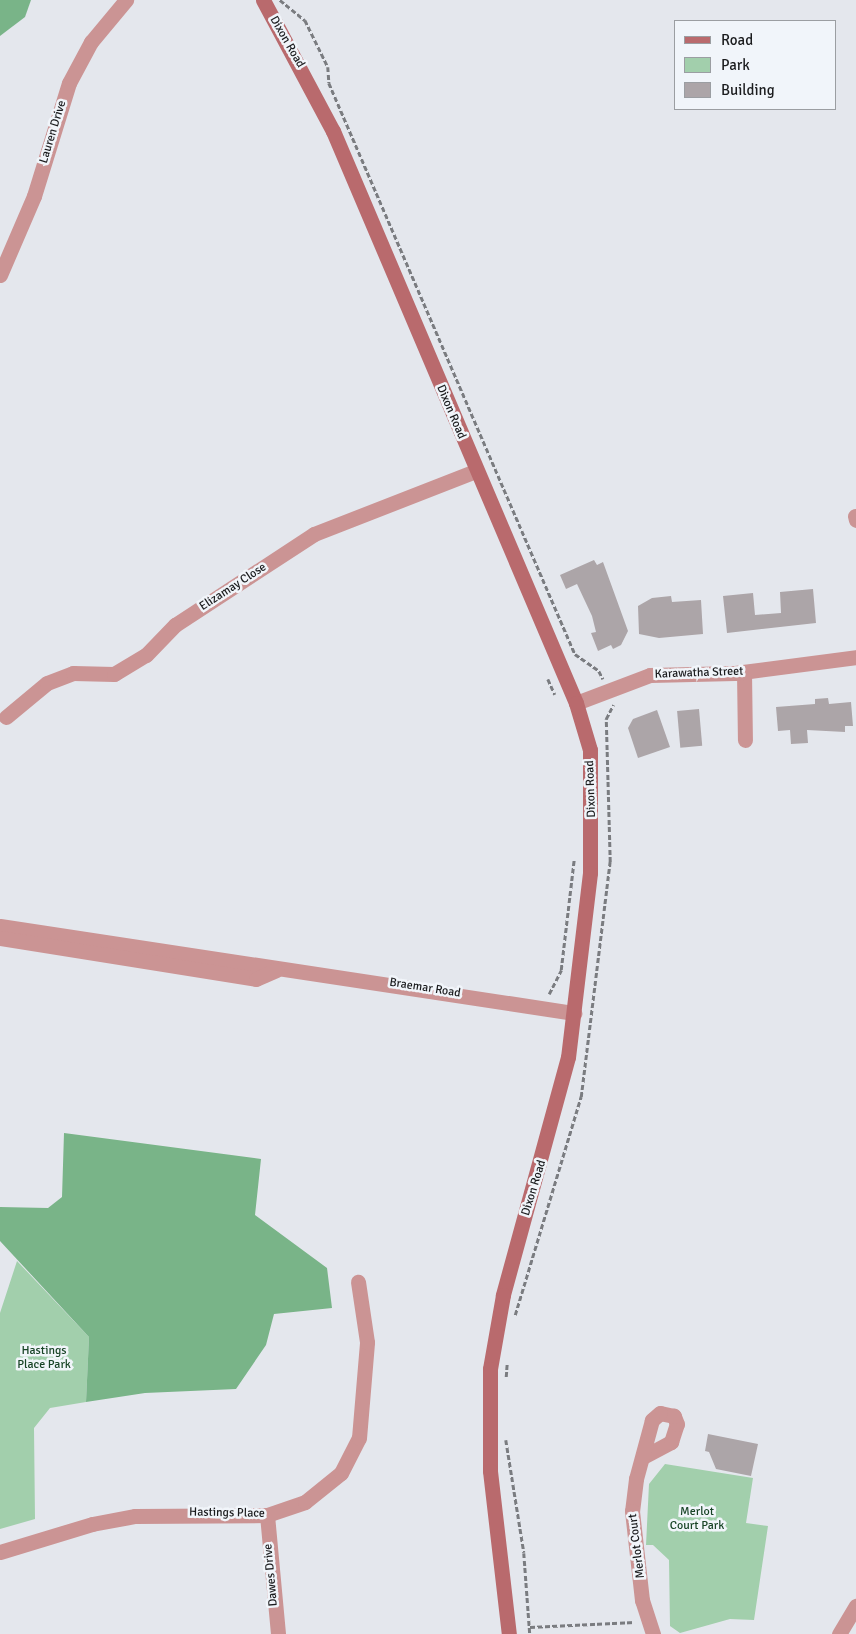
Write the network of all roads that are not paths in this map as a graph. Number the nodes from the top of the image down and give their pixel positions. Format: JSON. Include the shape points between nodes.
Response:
{"nodes":[{"id":1,"x":126,"y":0,"type":"edge"},
{"id":2,"x":263,"y":0,"type":"edge"},
{"id":3,"x":0,"y":275,"type":"edge"},
{"id":4,"x":476,"y":471,"type":"junction"},
{"id":5,"x":856,"y":657,"type":"edge"},
{"id":6,"x":744,"y":672,"type":"junction"},
{"id":7,"x":576,"y":702,"type":"junction"},
{"id":8,"x":6,"y":717,"type":"dead end"},
{"id":9,"x":745,"y":740,"type":"dead end"},
{"id":10,"x":0,"y":926,"type":"edge"},
{"id":11,"x":0,"y":938,"type":"edge"},
{"id":12,"x":276,"y":970,"type":"junction"},
{"id":13,"x":574,"y":1013,"type":"junction"},
{"id":14,"x":358,"y":1282,"type":"dead end"},
{"id":15,"x":643,"y":1457,"type":"dead end"},
{"id":16,"x":267,"y":1515,"type":"junction"},
{"id":17,"x":0,"y":1552,"type":"edge"},
{"id":18,"x":856,"y":1606,"type":"edge"},
{"id":19,"x":278,"y":1634,"type":"edge"},
{"id":20,"x":509,"y":1634,"type":"edge"},
{"id":21,"x":653,"y":1634,"type":"edge"},
{"id":22,"x":839,"y":1634,"type":"edge"}],
"edges":[{"from":1,"to":3,"type":"street","name":"Lauren Drive","via":[[92,42],[69,83],[34,196]]},
{"from":2,"to":4,"type":"main road","name":"Dixon Road","via":[[333,131]]},
{"from":4,"to":7,"type":"main road","name":"Dixon Road"},
{"from":4,"to":8,"type":"street","name":"Elizamay Close","via":[[314,534],[175,625],[146,655],[114,674],[73,672],[47,683]]},
{"from":5,"to":6,"type":"street","name":"Karawatha Street"},
{"from":6,"to":7,"type":"street","name":"Karawatha Street","via":[[650,675]]},
{"from":6,"to":9,"type":"street"},
{"from":7,"to":13,"type":"main road","name":"Dixon Road","via":[[590,750],[593,798],[590,873]]},
{"from":10,"to":12,"type":"street","name":"Braemar Road"},
{"from":11,"to":12,"type":"street","name":"Braemar Road","via":[[256,979]]},
{"from":12,"to":13,"type":"street","name":"Braemar Road","via":[[326,973]]},
{"from":13,"to":20,"type":"main road","name":"Dixon Road","via":[[559,1102],[503,1295],[490,1369],[490,1471]]},
{"from":14,"to":16,"type":"street","name":"Hastings Place","via":[[367,1342],[359,1438],[341,1473],[305,1502]]},
{"from":15,"to":21,"type":"street","name":"Merlot Court","via":[[632,1518],[642,1600]]},
{"from":16,"to":17,"type":"street","name":"Hastings Place","via":[[135,1516],[92,1524]]},
{"from":16,"to":19,"type":"street","name":"Dawes Drive"},
{"from":18,"to":22,"type":"street"}]}
